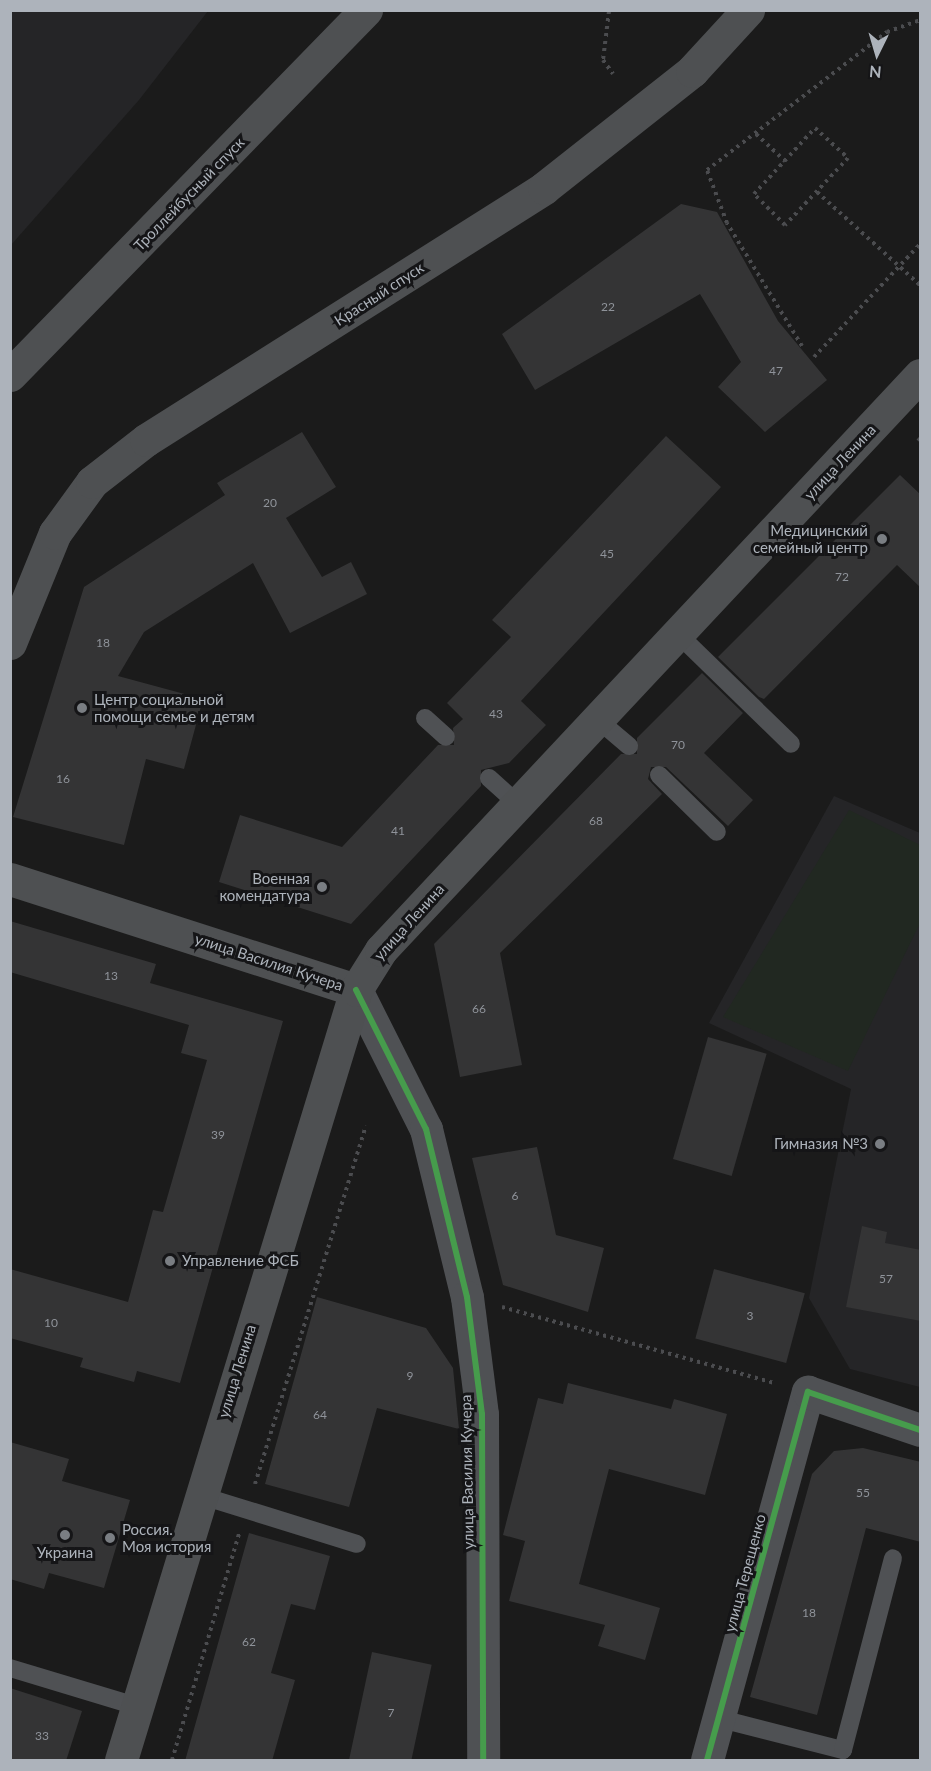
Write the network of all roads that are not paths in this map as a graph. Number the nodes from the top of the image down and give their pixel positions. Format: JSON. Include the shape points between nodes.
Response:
{"nodes":[{"id":1,"x":366,"y":10,"type":"edge"},
{"id":2,"x":748,"y":10,"type":"edge"},
{"id":3,"x":10,"y":375,"type":"edge"},
{"id":4,"x":921,"y":375,"type":"edge"},
{"id":5,"x":679,"y":635,"type":"junction"},
{"id":6,"x":10,"y":643,"type":"edge"},
{"id":7,"x":425,"y":718,"type":"dead end"},
{"id":8,"x":589,"y":728,"type":"junction"},
{"id":9,"x":446,"y":737,"type":"dead end"},
{"id":10,"x":791,"y":744,"type":"dead end"},
{"id":11,"x":629,"y":746,"type":"dead end"},
{"id":12,"x":659,"y":775,"type":"dead end"},
{"id":13,"x":489,"y":778,"type":"dead end"},
{"id":14,"x":518,"y":804,"type":"junction"},
{"id":15,"x":717,"y":832,"type":"dead end"},
{"id":16,"x":10,"y":879,"type":"edge"},
{"id":17,"x":356,"y":990,"type":"junction"},
{"id":18,"x":921,"y":1430,"type":"edge"},
{"id":19,"x":199,"y":1496,"type":"junction"},
{"id":20,"x":357,"y":1544,"type":"dead end"},
{"id":21,"x":893,"y":1558,"type":"dead end"},
{"id":22,"x":10,"y":1668,"type":"edge"},
{"id":23,"x":136,"y":1706,"type":"junction"},
{"id":24,"x":717,"y":1718,"type":"junction"},
{"id":25,"x":842,"y":1755,"type":"edge"},
{"id":26,"x":121,"y":1761,"type":"edge"},
{"id":27,"x":483,"y":1761,"type":"edge"},
{"id":28,"x":706,"y":1761,"type":"edge"}],
"edges":[{"from":1,"to":3,"type":"main road","name":"Троллейбусный спуск"},
{"from":2,"to":6,"type":"main road","name":"Красный спуск","via":[[692,71],[544,188],[146,440],[92,482],[55,533],[28,588]]},
{"from":4,"to":5,"type":"main road","name":"улица Ленина"},
{"from":5,"to":8,"type":"main road","name":"улица Ленина"},
{"from":5,"to":10,"type":"lane"},
{"from":7,"to":9,"type":"lane"},
{"from":8,"to":11,"type":"lane"},
{"from":8,"to":14,"type":"main road","name":"улица Ленина"},
{"from":12,"to":15,"type":"lane"},
{"from":13,"to":14,"type":"lane"},
{"from":14,"to":17,"type":"main road","name":"улица Ленина","via":[[381,950]]},
{"from":16,"to":17,"type":"main road","name":"улица Василия Кучера"},
{"from":17,"to":19,"type":"main road","name":"улица Ленина"},
{"from":17,"to":27,"type":"street","name":"улица Василия Кучера","via":[[426,1129],[467,1297],[482,1414]]},
{"from":18,"to":24,"type":"street","name":"улица Терещенко","via":[[807,1392]]},
{"from":19,"to":20,"type":"lane"},
{"from":19,"to":23,"type":"main road","name":"улица Ленина"},
{"from":21,"to":25,"type":"lane"},
{"from":22,"to":23,"type":"lane"},
{"from":23,"to":26,"type":"main road","name":"улица Ленина"},
{"from":24,"to":25,"type":"lane"},
{"from":24,"to":28,"type":"street","name":"улица Терещенко"}]}
